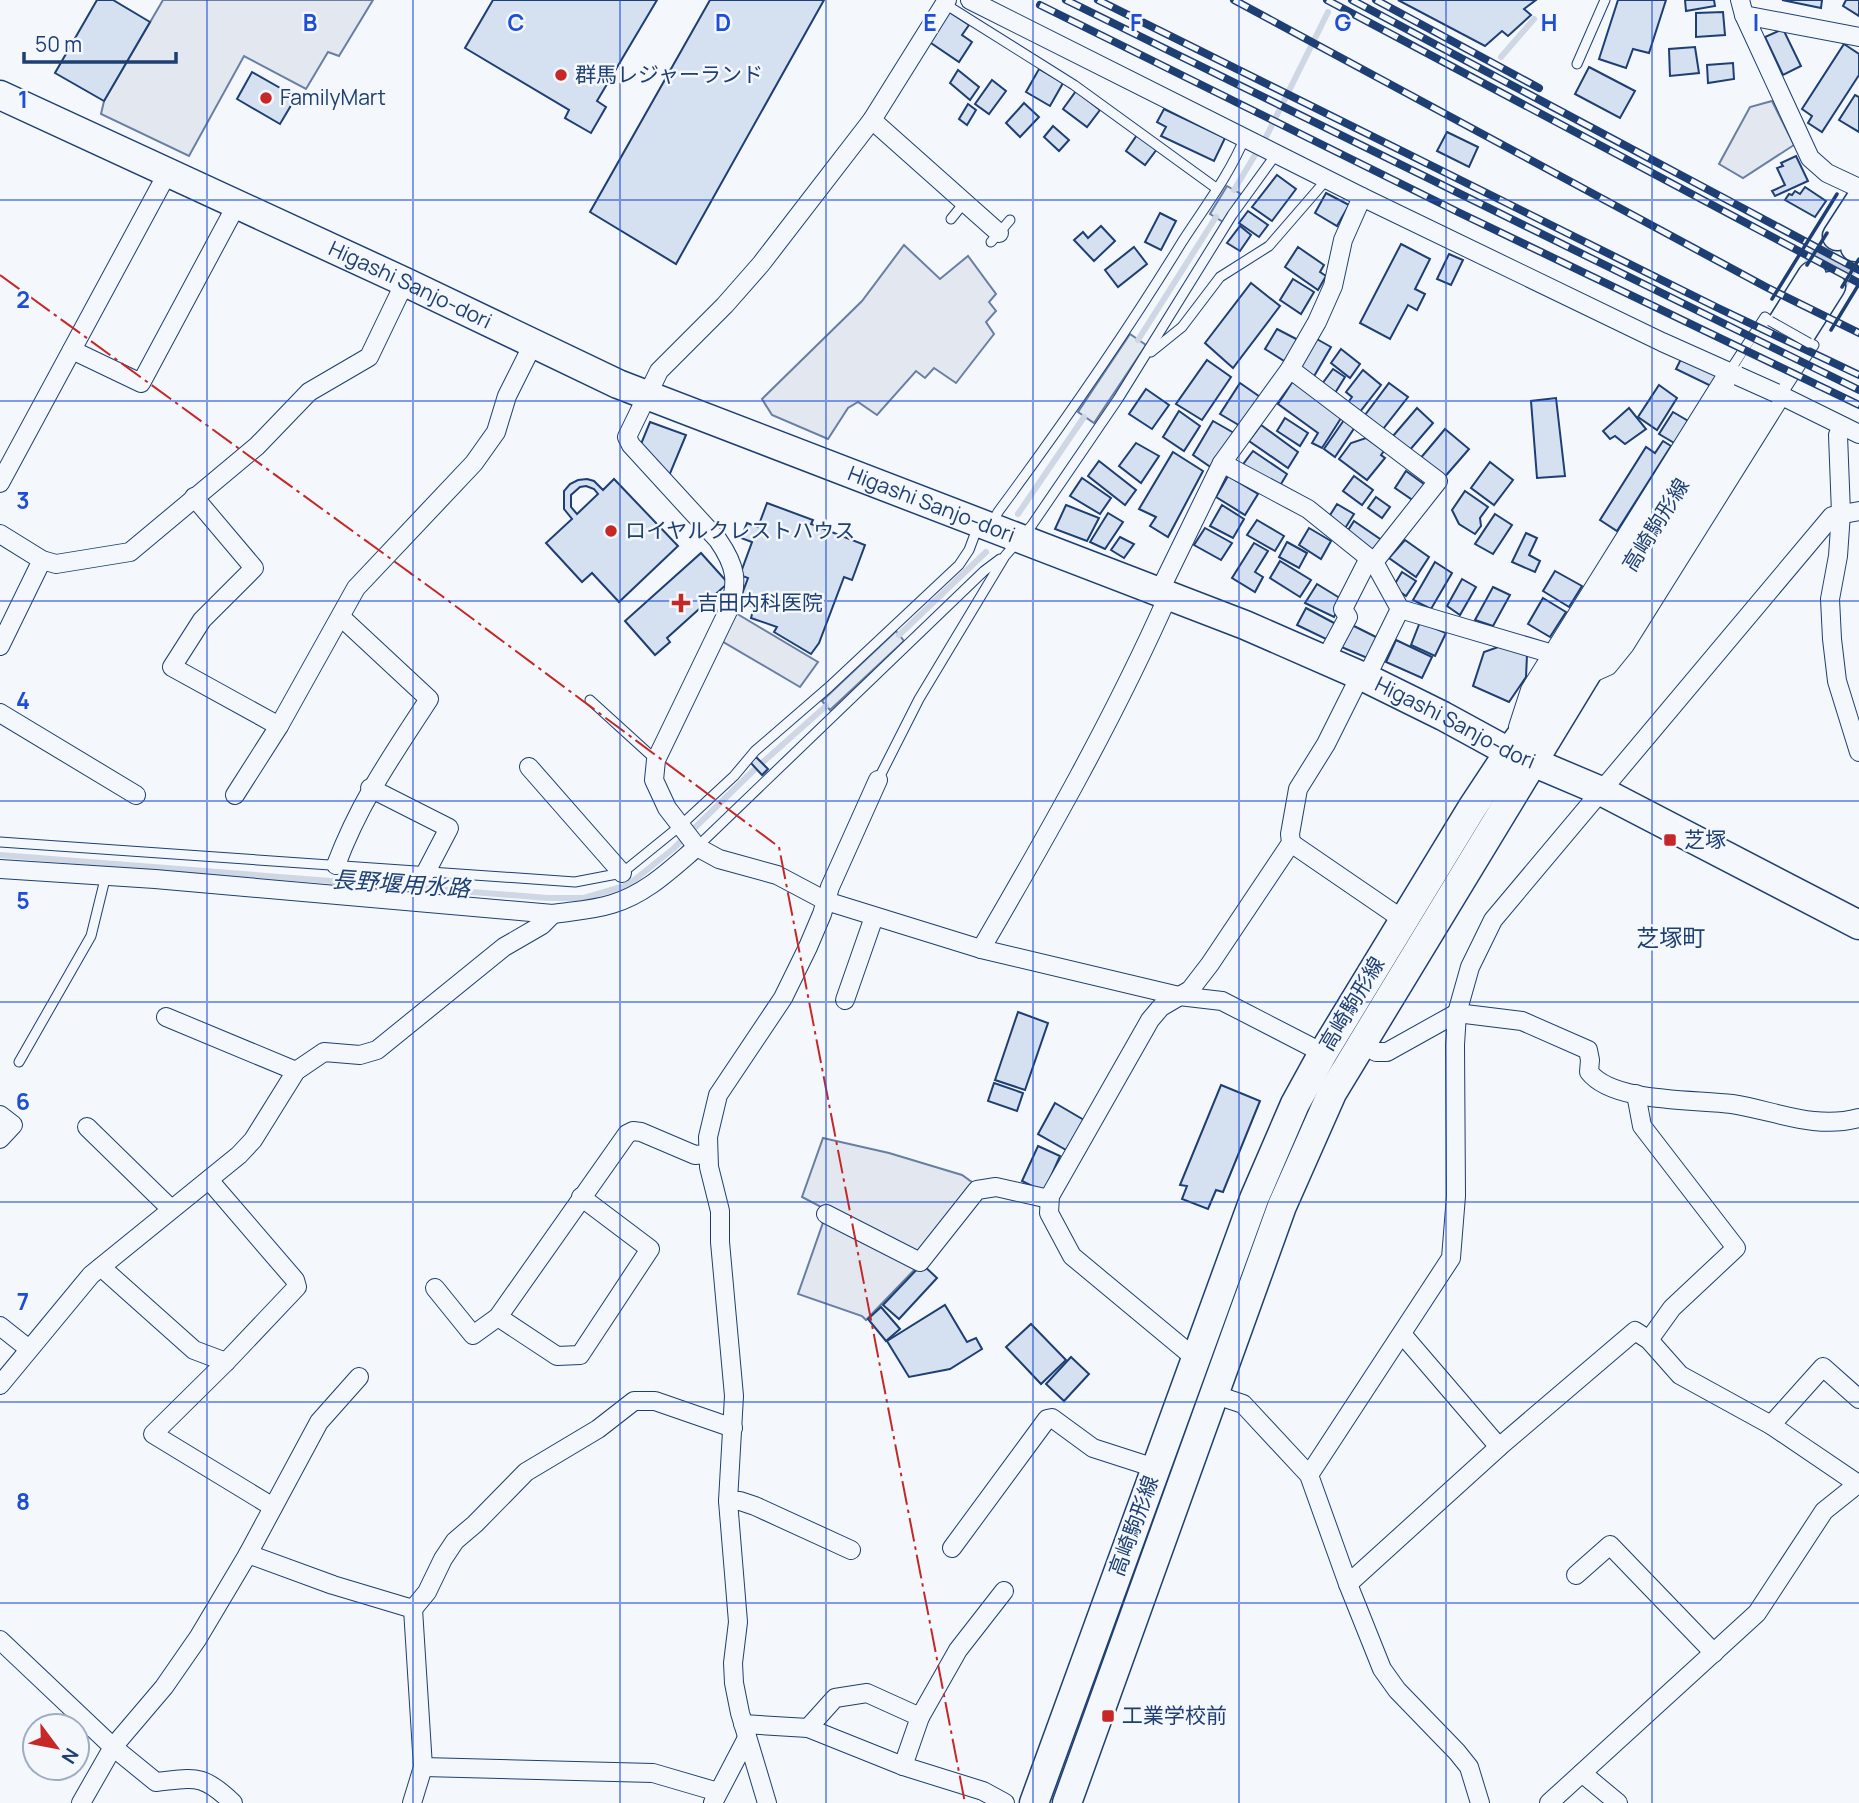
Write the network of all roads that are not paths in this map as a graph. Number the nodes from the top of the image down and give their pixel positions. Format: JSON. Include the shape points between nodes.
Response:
{"nodes":[{"id":1,"x":970,"y":0,"type":"edge"},
{"id":2,"x":1605,"y":0,"type":"edge"},
{"id":3,"x":946,"y":2,"type":"edge"},
{"id":4,"x":1742,"y":8,"type":"edge"},
{"id":5,"x":1859,"y":37,"type":"edge"},
{"id":6,"x":1577,"y":64,"type":"dead end"},
{"id":7,"x":0,"y":94,"type":"edge"},
{"id":8,"x":872,"y":120,"type":"junction"},
{"id":9,"x":1248,"y":139,"type":"junction"},
{"id":10,"x":1274,"y":152,"type":"junction"},
{"id":11,"x":168,"y":172,"type":"junction"},
{"id":12,"x":1327,"y":178,"type":"junction"},
{"id":13,"x":1856,"y":185,"type":"edge"},
{"id":14,"x":1216,"y":188,"type":"junction"},
{"id":15,"x":1362,"y":197,"type":"junction"},
{"id":16,"x":964,"y":203,"type":"junction"},
{"id":17,"x":237,"y":204,"type":"junction"},
{"id":18,"x":951,"y":219,"type":"dead end"},
{"id":19,"x":1000,"y":232,"type":"dead end"},
{"id":20,"x":1851,"y":241,"type":"tunnel mouth"},
{"id":21,"x":1822,"y":281,"type":"tunnel mouth"},
{"id":22,"x":405,"y":282,"type":"junction"},
{"id":23,"x":533,"y":344,"type":"junction"},
{"id":24,"x":72,"y":350,"type":"junction"},
{"id":25,"x":1144,"y":358,"type":"junction"},
{"id":26,"x":1290,"y":369,"type":"junction"},
{"id":27,"x":1733,"y":374,"type":"junction"},
{"id":28,"x":1779,"y":394,"type":"junction"},
{"id":29,"x":646,"y":395,"type":"junction"},
{"id":30,"x":1842,"y":426,"type":"junction"},
{"id":31,"x":1859,"y":434,"type":"edge"},
{"id":32,"x":1222,"y":463,"type":"junction"},
{"id":33,"x":0,"y":483,"type":"edge"},
{"id":34,"x":194,"y":497,"type":"junction"},
{"id":35,"x":1859,"y":511,"type":"edge"},
{"id":36,"x":1841,"y":513,"type":"junction"},
{"id":37,"x":985,"y":524,"type":"junction"},
{"id":38,"x":0,"y":534,"type":"edge"},
{"id":39,"x":1012,"y":547,"type":"junction"},
{"id":40,"x":42,"y":560,"type":"junction"},
{"id":41,"x":1371,"y":560,"type":"junction"},
{"id":42,"x":1163,"y":594,"type":"junction"},
{"id":43,"x":1399,"y":609,"type":"junction"},
{"id":44,"x":342,"y":618,"type":"junction"},
{"id":45,"x":0,"y":646,"type":"edge"},
{"id":46,"x":1325,"y":660,"type":"junction"},
{"id":47,"x":1571,"y":663,"type":"junction"},
{"id":48,"x":1363,"y":677,"type":"junction"},
{"id":49,"x":590,"y":700,"type":"dead end"},
{"id":50,"x":0,"y":713,"type":"edge"},
{"id":51,"x":279,"y":726,"type":"junction"},
{"id":52,"x":1859,"y":752,"type":"edge"},
{"id":53,"x":1521,"y":757,"type":"junction"},
{"id":54,"x":656,"y":761,"type":"junction"},
{"id":55,"x":529,"y":767,"type":"dead end"},
{"id":56,"x":878,"y":780,"type":"joint"},
{"id":57,"x":370,"y":788,"type":"junction"},
{"id":58,"x":1601,"y":791,"type":"junction"},
{"id":59,"x":136,"y":795,"type":"dead end"},
{"id":60,"x":235,"y":795,"type":"dead end"},
{"id":61,"x":688,"y":835,"type":"junction"},
{"id":62,"x":0,"y":842,"type":"edge"},
{"id":63,"x":1291,"y":843,"type":"junction"},
{"id":64,"x":336,"y":865,"type":"junction"},
{"id":65,"x":0,"y":869,"type":"edge"},
{"id":66,"x":426,"y":872,"type":"junction"},
{"id":67,"x":622,"y":873,"type":"junction"},
{"id":68,"x":106,"y":875,"type":"junction"},
{"id":69,"x":826,"y":901,"type":"junction"},
{"id":70,"x":553,"y":914,"type":"junction"},
{"id":71,"x":874,"y":918,"type":"junction"},
{"id":72,"x":1402,"y":919,"type":"junction"},
{"id":73,"x":1859,"y":925,"type":"edge"},
{"id":74,"x":981,"y":949,"type":"junction"},
{"id":75,"x":1179,"y":996,"type":"junction"},
{"id":76,"x":845,"y":1000,"type":"dead end"},
{"id":77,"x":1457,"y":1013,"type":"junction"},
{"id":78,"x":166,"y":1017,"type":"dead end"},
{"id":79,"x":1361,"y":1043,"type":"junction"},
{"id":80,"x":1323,"y":1053,"type":"junction"},
{"id":81,"x":19,"y":1062,"type":"dead end"},
{"id":82,"x":296,"y":1070,"type":"junction"},
{"id":83,"x":1636,"y":1094,"type":"junction"},
{"id":84,"x":0,"y":1115,"type":"edge"},
{"id":85,"x":1859,"y":1118,"type":"edge"},
{"id":86,"x":87,"y":1127,"type":"dead end"},
{"id":87,"x":0,"y":1139,"type":"edge"},
{"id":88,"x":707,"y":1154,"type":"junction"},
{"id":89,"x":209,"y":1180,"type":"junction"},
{"id":90,"x":581,"y":1197,"type":"junction"},
{"id":91,"x":1049,"y":1199,"type":"junction"},
{"id":92,"x":171,"y":1209,"type":"junction"},
{"id":93,"x":826,"y":1213,"type":"dead end"},
{"id":94,"x":101,"y":1267,"type":"junction"},
{"id":95,"x":435,"y":1288,"type":"dead end"},
{"id":96,"x":498,"y":1317,"type":"junction"},
{"id":97,"x":0,"y":1326,"type":"edge"},
{"id":98,"x":1402,"y":1334,"type":"junction"},
{"id":99,"x":1648,"y":1340,"type":"junction"},
{"id":100,"x":29,"y":1349,"type":"junction"},
{"id":101,"x":1196,"y":1359,"type":"junction"},
{"id":102,"x":226,"y":1362,"type":"junction"},
{"id":103,"x":359,"y":1377,"type":"dead end"},
{"id":104,"x":0,"y":1385,"type":"edge"},
{"id":105,"x":1213,"y":1394,"type":"junction"},
{"id":106,"x":1859,"y":1399,"type":"edge"},
{"id":107,"x":1771,"y":1425,"type":"junction"},
{"id":108,"x":733,"y":1428,"type":"junction"},
{"id":109,"x":1499,"y":1447,"type":"junction"},
{"id":110,"x":1155,"y":1468,"type":"junction"},
{"id":111,"x":1309,"y":1475,"type":"junction"},
{"id":112,"x":1858,"y":1483,"type":"edge"},
{"id":113,"x":728,"y":1501,"type":"junction"},
{"id":114,"x":273,"y":1507,"type":"junction"},
{"id":115,"x":952,"y":1548,"type":"dead end"},
{"id":116,"x":851,"y":1550,"type":"dead end"},
{"id":117,"x":248,"y":1554,"type":"junction"},
{"id":118,"x":1576,"y":1575,"type":"dead end"},
{"id":119,"x":1348,"y":1584,"type":"junction"},
{"id":120,"x":1004,"y":1591,"type":"dead end"},
{"id":121,"x":413,"y":1609,"type":"junction"},
{"id":122,"x":0,"y":1640,"type":"edge"},
{"id":123,"x":1713,"y":1653,"type":"junction"},
{"id":124,"x":920,"y":1717,"type":"junction"},
{"id":125,"x":808,"y":1728,"type":"junction"},
{"id":126,"x":745,"y":1731,"type":"junction"},
{"id":127,"x":113,"y":1746,"type":"junction"},
{"id":128,"x":903,"y":1766,"type":"junction"},
{"id":129,"x":423,"y":1767,"type":"junction"},
{"id":130,"x":1582,"y":1773,"type":"junction"},
{"id":131,"x":716,"y":1798,"type":"edge"},
{"id":132,"x":81,"y":1803,"type":"edge"},
{"id":133,"x":233,"y":1803,"type":"edge"},
{"id":134,"x":412,"y":1803,"type":"edge"},
{"id":135,"x":766,"y":1803,"type":"edge"},
{"id":136,"x":1005,"y":1803,"type":"edge"},
{"id":137,"x":1034,"y":1803,"type":"edge"},
{"id":138,"x":1067,"y":1803,"type":"edge"},
{"id":139,"x":1480,"y":1803,"type":"edge"},
{"id":140,"x":1549,"y":1803,"type":"edge"},
{"id":141,"x":1618,"y":1803,"type":"edge"}],
"edges":[{"from":1,"to":9,"type":"street"},
{"from":2,"to":6,"type":"lane"},
{"from":3,"to":8,"type":"street"},
{"from":3,"to":14,"type":"lane","via":[[1074,85]]},
{"from":4,"to":5,"type":"street"},
{"from":4,"to":13,"type":"street","via":[[1803,148],[1819,167]]},
{"from":7,"to":11,"type":"main road","name":"Higashi Sanjo-dori"},
{"from":8,"to":16,"type":"street"},
{"from":8,"to":29,"type":"street","via":[[753,274],[659,371]]},
{"from":9,"to":10,"type":"street"},
{"from":9,"to":14,"type":"lane"},
{"from":10,"to":12,"type":"street"},
{"from":10,"to":25,"type":"lane"},
{"from":11,"to":17,"type":"main road","name":"Higashi Sanjo-dori"},
{"from":11,"to":24,"type":"street"},
{"from":12,"to":15,"type":"street"},
{"from":12,"to":25,"type":"lane","via":[[1269,246],[1220,277],[1182,327]]},
{"from":13,"to":20,"type":"main road"},
{"from":14,"to":37,"type":"lane","via":[[1099,371]]},
{"from":15,"to":26,"type":"street","via":[[1339,253],[1333,286]]},
{"from":15,"to":27,"type":"street"},
{"from":16,"to":18,"type":"lane"},
{"from":16,"to":19,"type":"street"},
{"from":17,"to":22,"type":"main road","name":"Higashi Sanjo-dori"},
{"from":17,"to":24,"type":"street","via":[[141,383]]},
{"from":21,"to":47,"type":"main road","name":"高崎駒形線"},
{"from":22,"to":23,"type":"main road","name":"Higashi Sanjo-dori"},
{"from":22,"to":34,"type":"street","via":[[369,357],[309,392],[257,446]]},
{"from":23,"to":29,"type":"main road","name":"Higashi Sanjo-dori"},
{"from":23,"to":44,"type":"street","via":[[484,450],[356,588]]},
{"from":24,"to":33,"type":"street"},
{"from":25,"to":39,"type":"lane","via":[[1032,525]]},
{"from":26,"to":32,"type":"street"},
{"from":26,"to":41,"type":"street","via":[[1438,481]]},
{"from":27,"to":28,"type":"street","bridge":true},
{"from":27,"to":28,"type":"lane","bridge":true,"via":[[1765,317],[1814,345]]},
{"from":27,"to":47,"type":"street"},
{"from":28,"to":30,"type":"street"},
{"from":28,"to":47,"type":"street","via":[[1625,645],[1608,666]]},
{"from":29,"to":37,"type":"main road","name":"Higashi Sanjo-dori"},
{"from":29,"to":54,"type":"street","via":[[627,437],[718,540],[736,579],[728,611]]},
{"from":30,"to":31,"type":"street"},
{"from":30,"to":36,"type":"street","via":[[1838,435]]},
{"from":32,"to":41,"type":"street","via":[[1308,509]]},
{"from":32,"to":42,"type":"street"},
{"from":34,"to":40,"type":"street","via":[[130,552],[56,564]]},
{"from":34,"to":51,"type":"street","via":[[254,568],[202,620],[172,667]]},
{"from":35,"to":36,"type":"street"},
{"from":36,"to":52,"type":"street","via":[[1830,599],[1832,639],[1837,681]]},
{"from":36,"to":58,"type":"street","via":[[1832,516]]},
{"from":37,"to":39,"type":"main road","name":"Higashi Sanjo-dori"},
{"from":37,"to":61,"type":"lane","via":[[959,565],[755,751]]},
{"from":38,"to":40,"type":"street"},
{"from":39,"to":42,"type":"main road","name":"Higashi Sanjo-dori"},
{"from":39,"to":56,"type":"lane","via":[[919,699]]},
{"from":39,"to":61,"type":"lane"},
{"from":40,"to":45,"type":"street"},
{"from":41,"to":43,"type":"street"},
{"from":41,"to":46,"type":"street","via":[[1343,609],[1348,617]]},
{"from":42,"to":46,"type":"main road","name":"Higashi Sanjo-dori"},
{"from":42,"to":74,"type":"street","via":[[1135,670],[1102,736]]},
{"from":43,"to":47,"type":"street"},
{"from":43,"to":48,"type":"street"},
{"from":44,"to":51,"type":"street"},
{"from":44,"to":57,"type":"street","via":[[429,699]]},
{"from":46,"to":48,"type":"main road","name":"Higashi Sanjo-dori"},
{"from":47,"to":53,"type":"main road","name":"高崎駒形線","via":[[1539,711]]},
{"from":48,"to":53,"type":"main road","name":"Higashi Sanjo-dori"},
{"from":48,"to":63,"type":"street","via":[[1298,789]]},
{"from":49,"to":54,"type":"lane"},
{"from":50,"to":59,"type":"street"},
{"from":51,"to":60,"type":"street"},
{"from":53,"to":58,"type":"main road","name":"Higashi Sanjo-dori"},
{"from":53,"to":72,"type":"main road","name":"高崎駒形線"},
{"from":53,"to":79,"type":"main road","name":"高崎駒形線"},
{"from":54,"to":61,"type":"street","via":[[658,792]]},
{"from":55,"to":67,"type":"street"},
{"from":56,"to":69,"type":"street"},
{"from":57,"to":64,"type":"street"},
{"from":57,"to":66,"type":"street","via":[[449,828]]},
{"from":58,"to":73,"type":"main road","name":"Higashi Sanjo-dori"},
{"from":58,"to":77,"type":"street","via":[[1493,920],[1470,967]]},
{"from":61,"to":67,"type":"lane"},
{"from":61,"to":69,"type":"street","via":[[719,859],[776,875]]},
{"from":61,"to":70,"type":"street","via":[[659,879],[629,898]]},
{"from":62,"to":64,"type":"lane"},
{"from":63,"to":72,"type":"street"},
{"from":63,"to":75,"type":"street","via":[[1210,964],[1190,990]]},
{"from":64,"to":66,"type":"lane"},
{"from":65,"to":68,"type":"street"},
{"from":66,"to":67,"type":"lane","via":[[575,882]]},
{"from":68,"to":70,"type":"street"},
{"from":68,"to":81,"type":"lane","via":[[91,936]]},
{"from":69,"to":71,"type":"street"},
{"from":69,"to":88,"type":"street","via":[[783,998],[718,1095]]},
{"from":70,"to":82,"type":"street","via":[[504,947],[377,1050],[360,1055],[324,1052]]},
{"from":71,"to":74,"type":"street"},
{"from":71,"to":76,"type":"street"},
{"from":72,"to":80,"type":"main road","name":"高崎駒形線"},
{"from":74,"to":75,"type":"street"},
{"from":75,"to":80,"type":"street","via":[[1222,1001]]},
{"from":75,"to":91,"type":"street","via":[[1150,1020]]},
{"from":77,"to":79,"type":"street","via":[[1387,1052],[1376,1052]]},
{"from":77,"to":83,"type":"street","via":[[1522,1021],[1559,1035],[1588,1050],[1589,1072],[1598,1083]]},
{"from":77,"to":98,"type":"street","via":[[1451,1258]]},
{"from":78,"to":82,"type":"street"},
{"from":79,"to":105,"type":"main road","name":"高崎駒形線","via":[[1303,1156]]},
{"from":80,"to":101,"type":"main road","name":"高崎駒形線","via":[[1254,1199]]},
{"from":82,"to":89,"type":"street","via":[[253,1140]]},
{"from":83,"to":85,"type":"street","via":[[1752,1107],[1809,1122],[1843,1123]]},
{"from":83,"to":99,"type":"street","via":[[1642,1126],[1736,1248],[1672,1308]]},
{"from":84,"to":87,"type":"street","via":[[13,1125]]},
{"from":86,"to":92,"type":"street"},
{"from":88,"to":90,"type":"street","via":[[695,1155],[633,1131],[618,1144]]},
{"from":88,"to":108,"type":"street","via":[[720,1211]]},
{"from":89,"to":92,"type":"street"},
{"from":89,"to":102,"type":"street","via":[[297,1287]]},
{"from":90,"to":96,"type":"street"},
{"from":90,"to":96,"type":"street","via":[[650,1249],[580,1355],[557,1356]]},
{"from":91,"to":93,"type":"street","via":[[996,1188],[976,1190],[920,1262]]},
{"from":91,"to":101,"type":"street","via":[[1049,1213],[1072,1256]]},
{"from":92,"to":94,"type":"street"},
{"from":94,"to":100,"type":"street"},
{"from":94,"to":102,"type":"street","via":[[194,1350]]},
{"from":95,"to":96,"type":"street","via":[[473,1335]]},
{"from":97,"to":100,"type":"street"},
{"from":98,"to":109,"type":"street"},
{"from":98,"to":111,"type":"street"},
{"from":99,"to":107,"type":"street","via":[[1680,1375]]},
{"from":99,"to":109,"type":"street","via":[[1635,1331]]},
{"from":100,"to":104,"type":"street"},
{"from":101,"to":110,"type":"main road","name":"高崎駒形線"},
{"from":102,"to":114,"type":"street","via":[[153,1434]]},
{"from":103,"to":114,"type":"street","via":[[319,1422]]},
{"from":105,"to":111,"type":"street","via":[[1243,1404]]},
{"from":105,"to":138,"type":"main road","name":"高崎駒形線"},
{"from":106,"to":107,"type":"street","via":[[1823,1367]]},
{"from":107,"to":112,"type":"street"},
{"from":108,"to":113,"type":"street"},
{"from":108,"to":121,"type":"street","via":[[655,1401],[634,1401],[510,1488],[455,1541]]},
{"from":109,"to":119,"type":"street"},
{"from":110,"to":115,"type":"street","via":[[1104,1454],[1047,1419]]},
{"from":110,"to":137,"type":"main road","name":"高崎駒形線"},
{"from":111,"to":119,"type":"street"},
{"from":112,"to":123,"type":"street","via":[[1824,1511],[1757,1613]]},
{"from":113,"to":116,"type":"street","via":[[755,1506]]},
{"from":113,"to":126,"type":"street","via":[[738,1622],[734,1683]]},
{"from":114,"to":117,"type":"street"},
{"from":117,"to":121,"type":"street"},
{"from":117,"to":127,"type":"street","via":[[164,1687]]},
{"from":118,"to":123,"type":"street","via":[[1610,1545]]},
{"from":119,"to":139,"type":"street","via":[[1382,1669],[1469,1767]]},
{"from":120,"to":124,"type":"street","via":[[958,1650]]},
{"from":121,"to":129,"type":"street"},
{"from":122,"to":127,"type":"street"},
{"from":123,"to":130,"type":"street"},
{"from":124,"to":125,"type":"street","via":[[867,1693],[835,1698]]},
{"from":124,"to":128,"type":"street"},
{"from":125,"to":126,"type":"street"},
{"from":125,"to":128,"type":"street"},
{"from":126,"to":131,"type":"street"},
{"from":126,"to":135,"type":"street"},
{"from":127,"to":132,"type":"street"},
{"from":127,"to":133,"type":"street","via":[[156,1782],[200,1778]]},
{"from":128,"to":136,"type":"street","via":[[983,1791]]},
{"from":129,"to":131,"type":"street","via":[[653,1773]]},
{"from":129,"to":134,"type":"street"},
{"from":130,"to":140,"type":"street"},
{"from":130,"to":141,"type":"street"}]}
